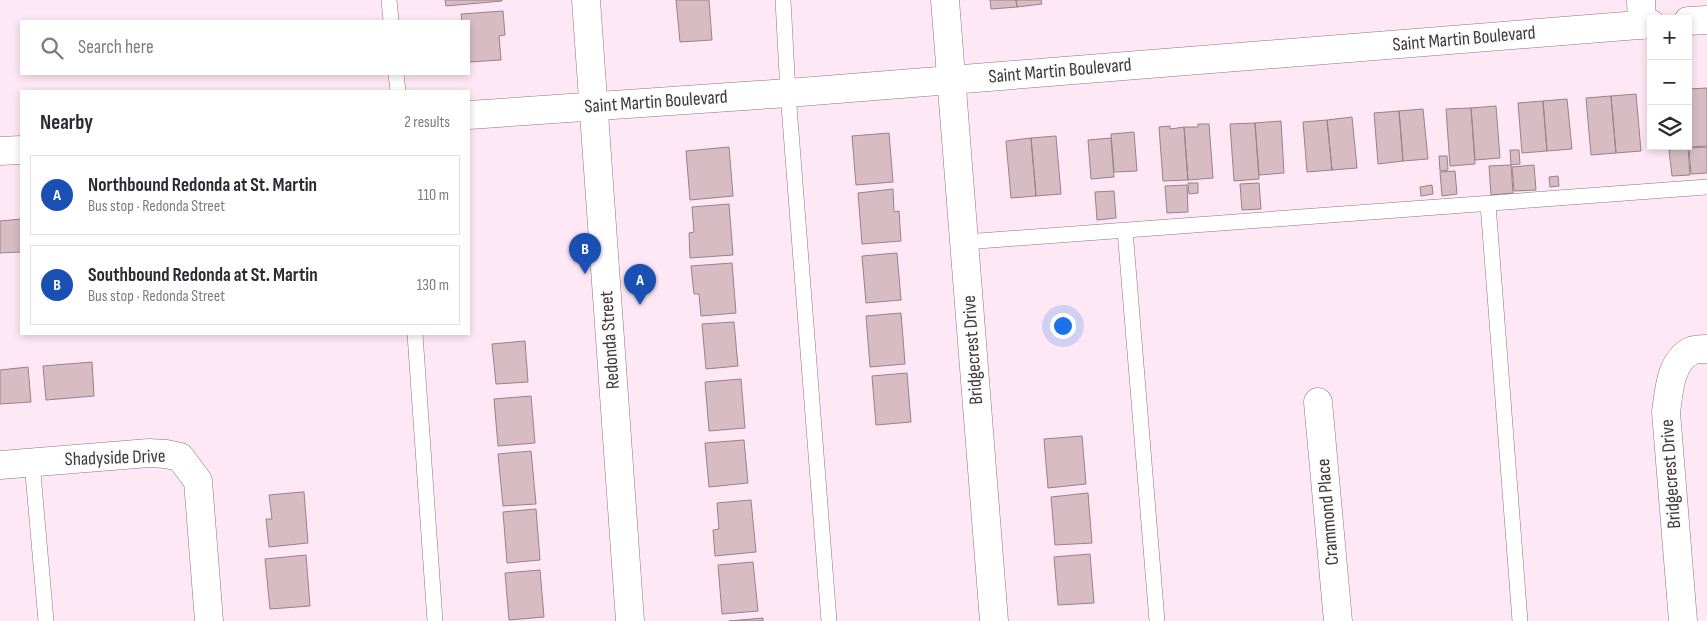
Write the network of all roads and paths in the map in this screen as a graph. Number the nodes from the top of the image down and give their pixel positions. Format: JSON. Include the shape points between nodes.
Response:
{"nodes":[{"id":1,"x":389,"y":0,"type":"edge"},
{"id":2,"x":586,"y":0,"type":"edge"},
{"id":3,"x":783,"y":0,"type":"edge"},
{"id":4,"x":944,"y":0,"type":"edge"},
{"id":5,"x":1645,"y":16,"type":"edge"},
{"id":6,"x":391,"y":20,"type":"edge"},
{"id":7,"x":1707,"y":20,"type":"edge"},
{"id":8,"x":1692,"y":21,"type":"edge"},
{"id":9,"x":396,"y":75,"type":"edge"},
{"id":10,"x":950,"y":79,"type":"junction"},
{"id":11,"x":398,"y":90,"type":"edge"},
{"id":12,"x":788,"y":93,"type":"junction"},
{"id":13,"x":593,"y":106,"type":"junction"},
{"id":14,"x":470,"y":116,"type":"edge"},
{"id":15,"x":20,"y":150,"type":"edge"},
{"id":16,"x":0,"y":151,"type":"edge"},
{"id":17,"x":1707,"y":188,"type":"edge"},
{"id":18,"x":1488,"y":204,"type":"junction"},
{"id":19,"x":1125,"y":230,"type":"junction"},
{"id":20,"x":964,"y":242,"type":"junction"},
{"id":21,"x":416,"y":335,"type":"edge"},
{"id":22,"x":1707,"y":349,"type":"edge"},
{"id":23,"x":1318,"y":402,"type":"dead end"},
{"id":24,"x":32,"y":462,"type":"junction"},
{"id":25,"x":0,"y":465,"type":"edge"},
{"id":26,"x":46,"y":621,"type":"edge"},
{"id":27,"x":209,"y":621,"type":"edge"},
{"id":28,"x":435,"y":621,"type":"edge"},
{"id":29,"x":630,"y":621,"type":"edge"},
{"id":30,"x":829,"y":621,"type":"edge"},
{"id":31,"x":994,"y":621,"type":"edge"},
{"id":32,"x":1157,"y":621,"type":"edge"},
{"id":33,"x":1338,"y":621,"type":"edge"},
{"id":34,"x":1520,"y":621,"type":"edge"},
{"id":35,"x":1683,"y":621,"type":"edge"}],
"edges":[{"from":1,"to":6,"type":"lane"},
{"from":2,"to":13,"type":"street","name":"Redonda Street"},
{"from":3,"to":12,"type":"lane"},
{"from":4,"to":10,"type":"street","name":"Bridgecrest Drive"},
{"from":5,"to":10,"type":"street","name":"Saint Martin Boulevard"},
{"from":7,"to":8,"type":"street"},
{"from":9,"to":11,"type":"lane"},
{"from":10,"to":12,"type":"street","name":"Saint Martin Boulevard"},
{"from":10,"to":20,"type":"street","name":"Bridgecrest Drive"},
{"from":12,"to":13,"type":"street","name":"Saint Martin Boulevard"},
{"from":12,"to":30,"type":"lane"},
{"from":13,"to":14,"type":"street","name":"Saint Martin Boulevard"},
{"from":13,"to":29,"type":"street","name":"Redonda Street"},
{"from":15,"to":16,"type":"street"},
{"from":17,"to":18,"type":"lane"},
{"from":18,"to":19,"type":"lane"},
{"from":18,"to":34,"type":"lane"},
{"from":19,"to":20,"type":"lane"},
{"from":19,"to":32,"type":"lane"},
{"from":20,"to":31,"type":"street","name":"Bridgecrest Drive"},
{"from":21,"to":28,"type":"lane"},
{"from":22,"to":35,"type":"street","name":"Bridgecrest Drive","via":[[1692,350],[1678,361],[1666,412]]},
{"from":23,"to":33,"type":"street","name":"Crammond Place"},
{"from":24,"to":25,"type":"street","name":"Shadyside Drive"},
{"from":24,"to":26,"type":"lane"},
{"from":24,"to":27,"type":"street","name":"Shadyside Drive","via":[[149,453],[180,457],[198,480]]}]}
